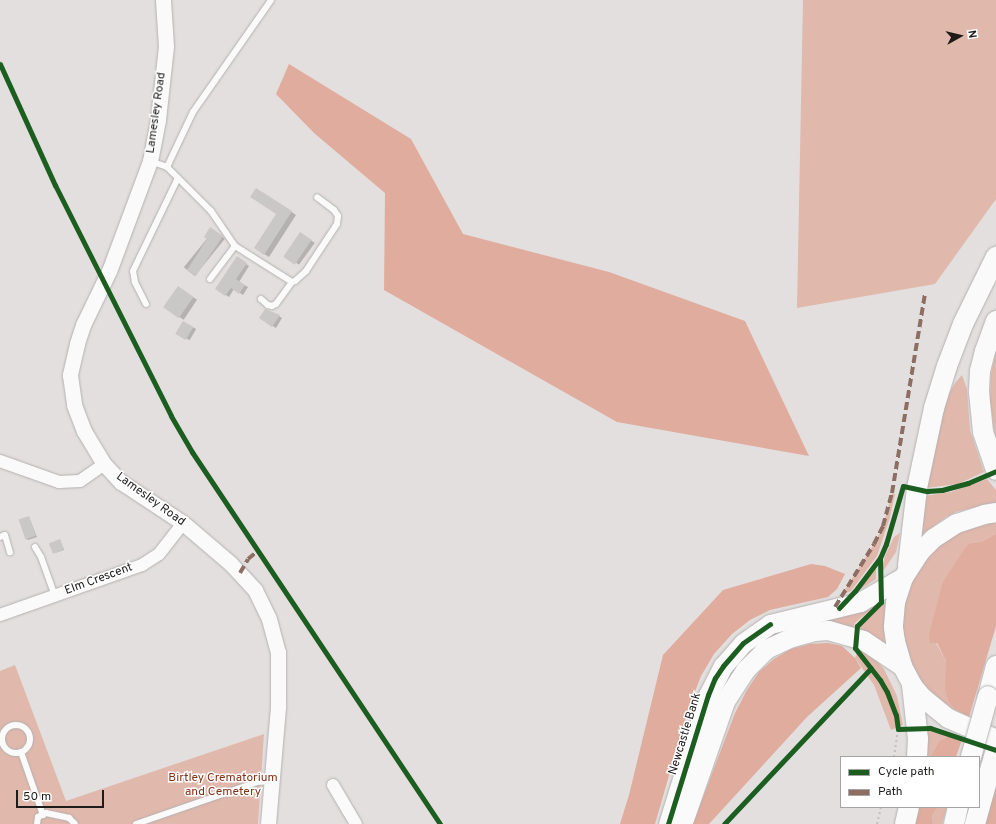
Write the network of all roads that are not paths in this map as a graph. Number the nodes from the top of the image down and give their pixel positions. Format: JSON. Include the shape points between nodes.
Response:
{"nodes":[{"id":1,"x":163,"y":0,"type":"edge"},
{"id":2,"x":271,"y":0,"type":"edge"},
{"id":3,"x":150,"y":161,"type":"junction"},
{"id":4,"x":167,"y":167,"type":"junction"},
{"id":5,"x":178,"y":178,"type":"junction"},
{"id":6,"x":317,"y":197,"type":"dead end"},
{"id":7,"x":235,"y":246,"type":"junction"},
{"id":8,"x":996,"y":257,"type":"edge"},
{"id":9,"x":210,"y":279,"type":"dead end"},
{"id":10,"x":292,"y":282,"type":"junction"},
{"id":11,"x":261,"y":299,"type":"dead end"},
{"id":12,"x":146,"y":304,"type":"dead end"},
{"id":13,"x":996,"y":321,"type":"edge"},
{"id":14,"x":0,"y":461,"type":"edge"},
{"id":15,"x":104,"y":464,"type":"junction"},
{"id":16,"x":996,"y":470,"type":"edge"},
{"id":17,"x":996,"y":512,"type":"edge"},
{"id":18,"x":183,"y":523,"type":"junction"},
{"id":19,"x":0,"y":537,"type":"edge"},
{"id":20,"x":35,"y":547,"type":"dead end"},
{"id":21,"x":10,"y":552,"type":"dead end"},
{"id":22,"x":905,"y":571,"type":"junction"},
{"id":23,"x":55,"y":596,"type":"junction"},
{"id":24,"x":0,"y":615,"type":"edge"},
{"id":25,"x":902,"y":666,"type":"junction"},
{"id":26,"x":996,"y":666,"type":"edge"},
{"id":27,"x":912,"y":685,"type":"junction"},
{"id":28,"x":996,"y":739,"type":"edge"},
{"id":29,"x":2,"y":744,"type":"edge"},
{"id":30,"x":996,"y":748,"type":"edge"},
{"id":31,"x":21,"y":752,"type":"junction"},
{"id":32,"x":917,"y":756,"type":"edge"},
{"id":33,"x":971,"y":756,"type":"edge"},
{"id":34,"x":272,"y":781,"type":"junction"},
{"id":35,"x":333,"y":785,"type":"dead end"},
{"id":36,"x":980,"y":805,"type":"edge"},
{"id":37,"x":909,"y":808,"type":"edge"},
{"id":38,"x":958,"y":808,"type":"edge"},
{"id":39,"x":979,"y":808,"type":"edge"},
{"id":40,"x":43,"y":815,"type":"junction"},
{"id":41,"x":350,"y":822,"type":"edge"},
{"id":42,"x":37,"y":824,"type":"edge"},
{"id":43,"x":75,"y":824,"type":"edge"},
{"id":44,"x":136,"y":824,"type":"edge"},
{"id":45,"x":268,"y":824,"type":"edge"},
{"id":46,"x":668,"y":824,"type":"edge"},
{"id":47,"x":682,"y":824,"type":"edge"},
{"id":48,"x":905,"y":824,"type":"edge"},
{"id":49,"x":954,"y":824,"type":"edge"},
{"id":50,"x":975,"y":824,"type":"edge"}],
"edges":[{"from":1,"to":3,"type":"street","name":"Lamesley Road","via":[[166,46],[158,120]]},
{"from":2,"to":4,"type":"lane","via":[[193,112]]},
{"from":3,"to":4,"type":"lane"},
{"from":3,"to":15,"type":"street","name":"Lamesley Road","via":[[109,271],[76,344],[70,375],[74,405],[84,431]]},
{"from":4,"to":5,"type":"lane"},
{"from":5,"to":7,"type":"lane","via":[[211,211]]},
{"from":5,"to":12,"type":"lane","via":[[133,271],[135,282]]},
{"from":6,"to":10,"type":"lane","via":[[334,210],[338,216],[337,224],[306,271]]},
{"from":7,"to":9,"type":"lane"},
{"from":7,"to":10,"type":"lane"},
{"from":8,"to":22,"type":"highway","via":[[963,324],[934,408],[917,488]]},
{"from":10,"to":11,"type":"lane","via":[[276,304],[268,305]]},
{"from":13,"to":16,"type":"highway","via":[[984,351],[979,392],[983,432]]},
{"from":14,"to":15,"type":"street","via":[[60,482],[80,481]]},
{"from":15,"to":18,"type":"street","name":"Lamesley Road","via":[[121,482]]},
{"from":17,"to":22,"type":"main road","via":[[967,518],[945,529],[920,551]]},
{"from":18,"to":23,"type":"street","name":"Elm Crescent","via":[[159,554],[142,565]]},
{"from":18,"to":34,"type":"street","name":"Lamesley Road","via":[[240,573],[255,590],[269,619],[278,652],[278,707]]},
{"from":19,"to":21,"type":"lane","via":[[5,536]]},
{"from":20,"to":23,"type":"lane"},
{"from":22,"to":25,"type":"main road","via":[[895,602],[894,627],[895,642]]},
{"from":22,"to":46,"type":"main road","name":"Newcastle Bank","via":[[860,602],[770,624],[755,633],[732,654],[715,678],[708,695]]},
{"from":23,"to":24,"type":"street","name":"Elm Crescent"},
{"from":25,"to":27,"type":"main road"},
{"from":25,"to":47,"type":"main road","name":"Newcastle Bank","via":[[863,640],[828,630],[792,637],[766,649],[745,670],[725,702]]},
{"from":26,"to":33,"type":"highway","bridge":true},
{"from":27,"to":28,"type":"main road","via":[[934,708],[948,718]]},
{"from":27,"to":32,"type":"highway"},
{"from":29,"to":31,"type":"lane","via":[[10,751]]},
{"from":29,"to":31,"type":"lane","via":[[6,729],[10,726],[20,726],[28,731],[30,740]]},
{"from":30,"to":36,"type":"highway"},
{"from":31,"to":40,"type":"lane"},
{"from":34,"to":44,"type":"lane","via":[[257,782]]},
{"from":34,"to":45,"type":"street","name":"Lamesley Road"},
{"from":35,"to":41,"type":"street"},
{"from":37,"to":48,"type":"highway"},
{"from":38,"to":49,"type":"highway"},
{"from":39,"to":50,"type":"highway"},
{"from":40,"to":42,"type":"lane","via":[[38,817]]},
{"from":40,"to":43,"type":"lane","via":[[46,813],[69,818]]}]}
